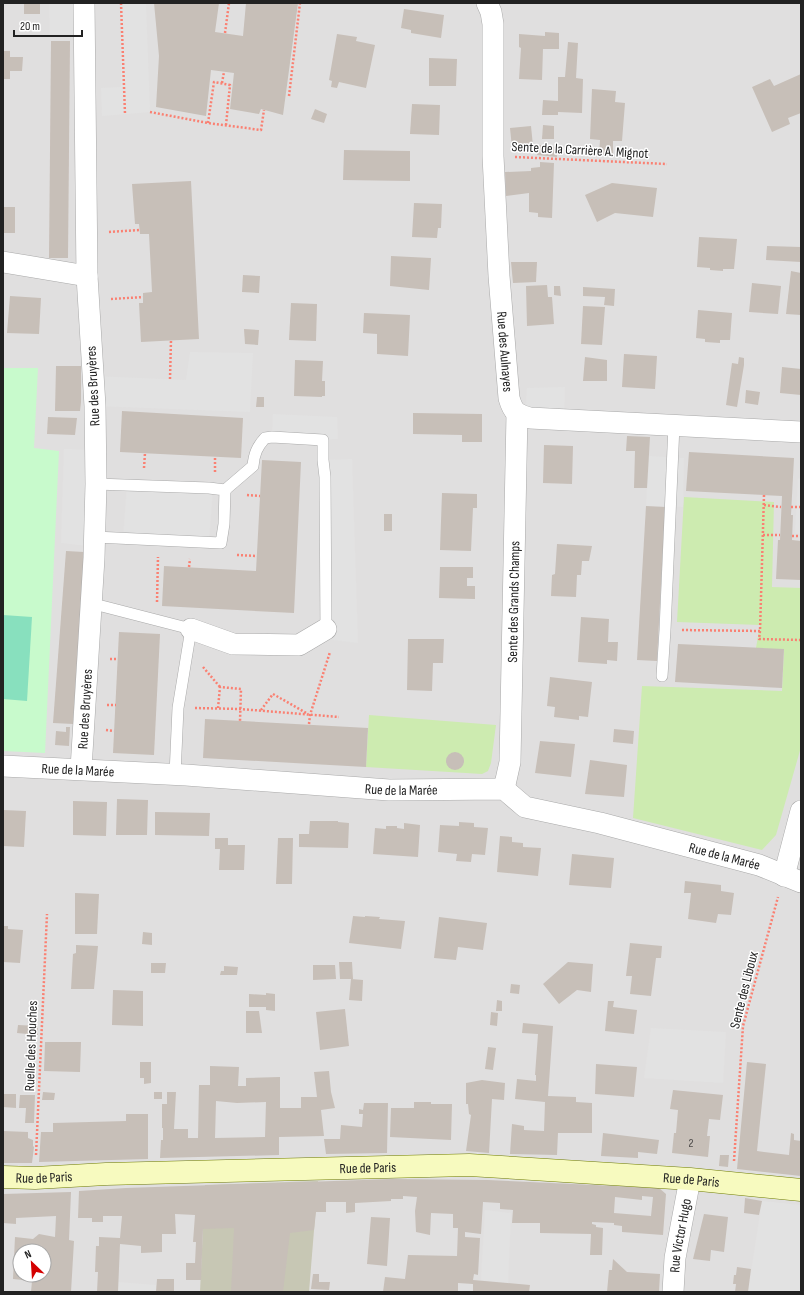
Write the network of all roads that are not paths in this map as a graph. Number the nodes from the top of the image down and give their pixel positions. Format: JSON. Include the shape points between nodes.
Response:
{"nodes":[{"id":1,"x":84,"y":3,"type":"edge"},
{"id":2,"x":487,"y":3,"type":"edge"},
{"id":3,"x":3,"y":262,"type":"edge"},
{"id":4,"x":87,"y":276,"type":"junction"},
{"id":5,"x":517,"y":414,"type":"junction"},
{"id":6,"x":674,"y":425,"type":"junction"},
{"id":7,"x":801,"y":432,"type":"edge"},
{"id":8,"x":96,"y":484,"type":"junction"},
{"id":9,"x":225,"y":490,"type":"junction"},
{"id":10,"x":95,"y":537,"type":"junction"},
{"id":11,"x":90,"y":603,"type":"junction"},
{"id":12,"x":191,"y":629,"type":"junction"},
{"id":13,"x":326,"y":634,"type":"joint"},
{"id":14,"x":662,"y":676,"type":"dead end"},
{"id":15,"x":3,"y":766,"type":"edge"},
{"id":16,"x":80,"y":769,"type":"junction"},
{"id":17,"x":175,"y":775,"type":"junction"},
{"id":18,"x":504,"y":788,"type":"junction"},
{"id":19,"x":801,"y":811,"type":"edge"},
{"id":20,"x":792,"y":879,"type":"edge"},
{"id":21,"x":3,"y":1177,"type":"edge"},
{"id":22,"x":690,"y":1179,"type":"junction"},
{"id":23,"x":801,"y":1190,"type":"edge"},
{"id":24,"x":673,"y":1292,"type":"edge"}],
"edges":[{"from":1,"to":4,"type":"street","name":"Rue des Bruyères"},
{"from":2,"to":5,"type":"street","name":"Rue des Aulnayes","via":[[493,24],[493,156],[499,276],[509,398],[511,407]]},
{"from":3,"to":4,"type":"street"},
{"from":4,"to":8,"type":"street","name":"Rue des Bruyères","via":[[95,406]]},
{"from":5,"to":6,"type":"street","via":[[530,418]]},
{"from":5,"to":18,"type":"street","name":"Sente des Grands Champs","via":[[510,762]]},
{"from":6,"to":7,"type":"street"},
{"from":6,"to":14,"type":"lane"},
{"from":8,"to":9,"type":"lane"},
{"from":8,"to":10,"type":"street","name":"Rue des Bruyères"},
{"from":9,"to":10,"type":"lane","via":[[221,543]]},
{"from":9,"to":13,"type":"lane","via":[[253,466],[254,454],[265,438],[322,440],[325,477]]},
{"from":10,"to":11,"type":"street","name":"Rue des Bruyères"},
{"from":11,"to":12,"type":"lane"},
{"from":11,"to":16,"type":"street","name":"Rue des Bruyères"},
{"from":12,"to":13,"type":"street","via":[[233,644],[299,645]]},
{"from":12,"to":17,"type":"lane","via":[[178,708]]},
{"from":15,"to":16,"type":"street","name":"Rue de la Marée"},
{"from":16,"to":17,"type":"street","name":"Rue de la Marée"},
{"from":17,"to":18,"type":"street","name":"Rue de la Marée","via":[[389,790]]},
{"from":18,"to":20,"type":"street","name":"Rue de la Marée","via":[[525,807],[600,823],[759,865]]},
{"from":19,"to":20,"type":"street"},
{"from":21,"to":22,"type":"street","name":"Rue de Paris","via":[[469,1165]]},
{"from":22,"to":23,"type":"street","name":"Rue de Paris"},
{"from":22,"to":24,"type":"street","name":"Rue Victor Hugo","via":[[675,1258]]}]}
